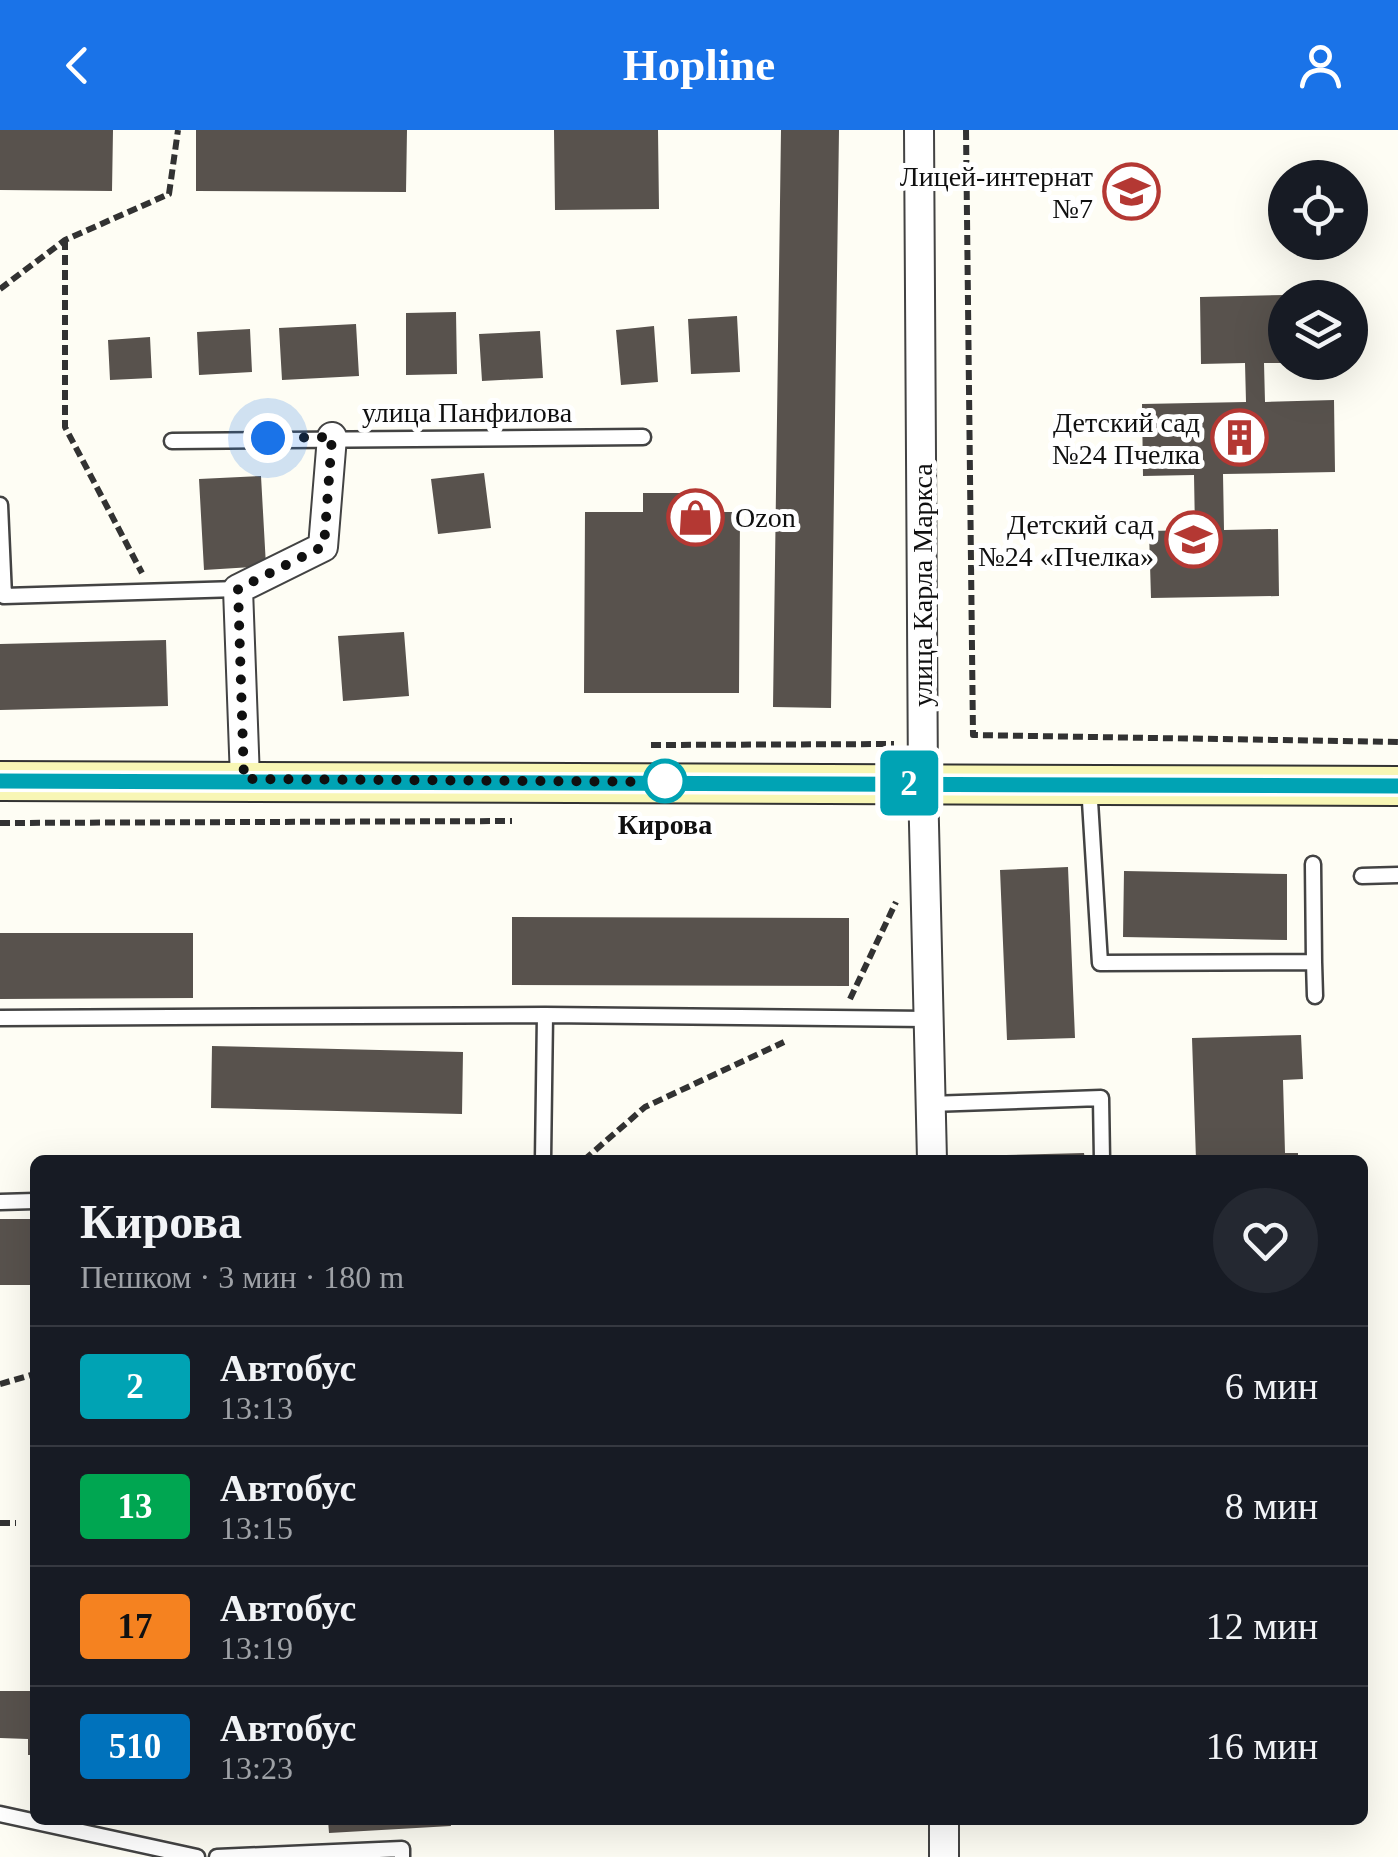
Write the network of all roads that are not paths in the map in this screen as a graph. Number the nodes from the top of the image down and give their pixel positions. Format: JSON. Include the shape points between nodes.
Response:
{"nodes":[{"id":1,"x":919,"y":130,"type":"edge"},
{"id":2,"x":332,"y":437,"type":"junction"},
{"id":3,"x":642,"y":437,"type":"dead end"},
{"id":4,"x":172,"y":440,"type":"dead end"},
{"id":5,"x":0,"y":505,"type":"edge"},
{"id":6,"x":238,"y":589,"type":"junction"},
{"id":7,"x":244,"y":779,"type":"junction"},
{"id":8,"x":0,"y":780,"type":"edge"},
{"id":9,"x":923,"y":783,"type":"junction"},
{"id":10,"x":1089,"y":784,"type":"junction"},
{"id":11,"x":1398,"y":786,"type":"edge"},
{"id":12,"x":1313,"y":864,"type":"dead end"},
{"id":13,"x":1398,"y":875,"type":"edge"},
{"id":14,"x":1362,"y":876,"type":"dead end"},
{"id":15,"x":1314,"y":962,"type":"junction"},
{"id":16,"x":1315,"y":996,"type":"dead end"},
{"id":17,"x":545,"y":1014,"type":"junction"},
{"id":18,"x":0,"y":1018,"type":"edge"},
{"id":19,"x":928,"y":1018,"type":"junction"},
{"id":20,"x":930,"y":1104,"type":"junction"},
{"id":21,"x":543,"y":1155,"type":"edge"},
{"id":22,"x":932,"y":1155,"type":"edge"},
{"id":23,"x":1102,"y":1155,"type":"edge"},
{"id":24,"x":30,"y":1201,"type":"edge"},
{"id":25,"x":0,"y":1202,"type":"edge"},
{"id":26,"x":0,"y":1814,"type":"edge"},
{"id":27,"x":30,"y":1821,"type":"edge"},
{"id":28,"x":51,"y":1825,"type":"edge"},
{"id":29,"x":944,"y":1825,"type":"edge"},
{"id":30,"x":198,"y":1857,"type":"edge"},
{"id":31,"x":216,"y":1857,"type":"edge"},
{"id":32,"x":402,"y":1857,"type":"edge"},
{"id":33,"x":944,"y":1857,"type":"edge"}],
"edges":[{"from":1,"to":9,"type":"street","name":"улица Карла Маркса"},
{"from":2,"to":3,"type":"lane","name":"улица Панфилова"},
{"from":2,"to":4,"type":"lane","name":"улица Панфилова"},
{"from":2,"to":6,"type":"street","via":[[324,546]]},
{"from":5,"to":6,"type":"lane","via":[[4,596]]},
{"from":6,"to":7,"type":"street"},
{"from":7,"to":8,"type":"street"},
{"from":7,"to":9,"type":"street"},
{"from":9,"to":10,"type":"street"},
{"from":9,"to":19,"type":"street","name":"улица Карла Маркса"},
{"from":10,"to":11,"type":"street"},
{"from":10,"to":15,"type":"lane","via":[[1100,963]]},
{"from":12,"to":15,"type":"lane"},
{"from":13,"to":14,"type":"lane"},
{"from":15,"to":16,"type":"lane"},
{"from":17,"to":18,"type":"lane"},
{"from":17,"to":19,"type":"lane"},
{"from":17,"to":21,"type":"lane"},
{"from":19,"to":20,"type":"street","name":"улица Карла Маркса"},
{"from":20,"to":22,"type":"street","name":"улица Карла Маркса"},
{"from":20,"to":23,"type":"lane","via":[[1102,1098]]},
{"from":24,"to":25,"type":"lane"},
{"from":26,"to":27,"type":"lane"},
{"from":28,"to":30,"type":"lane"},
{"from":29,"to":33,"type":"street"},
{"from":31,"to":32,"type":"lane","via":[[402,1849]]}]}
